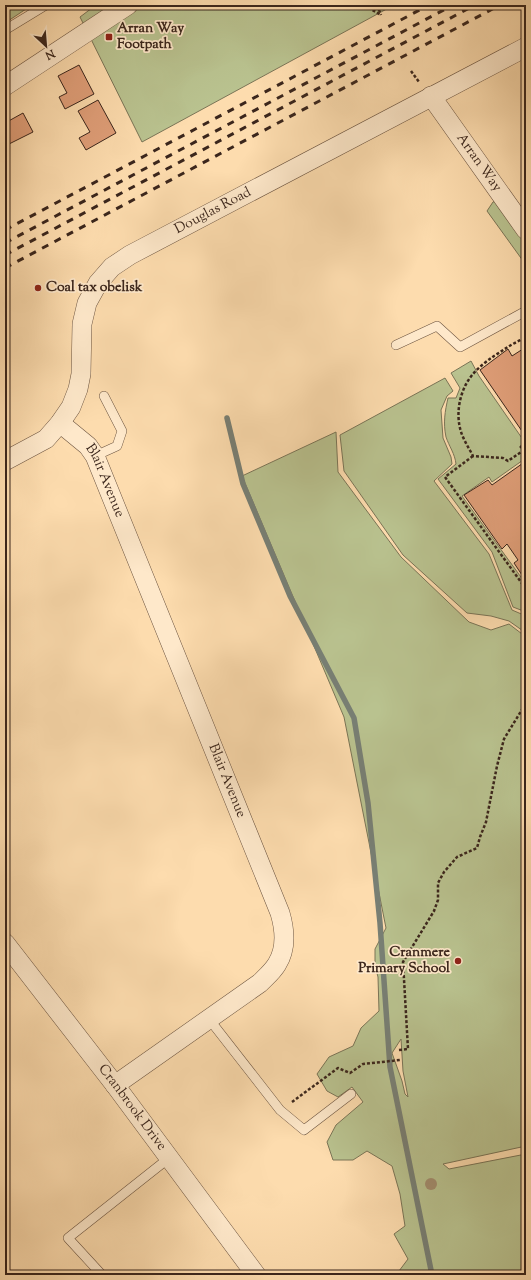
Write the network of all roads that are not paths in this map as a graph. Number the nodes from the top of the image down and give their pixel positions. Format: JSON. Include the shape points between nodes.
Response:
{"nodes":[{"id":1,"x":46,"y":5,"type":"edge"},
{"id":2,"x":128,"y":5,"type":"edge"},
{"id":3,"x":5,"y":30,"type":"edge"},
{"id":4,"x":526,"y":47,"type":"edge"},
{"id":5,"x":5,"y":86,"type":"edge"},
{"id":6,"x":431,"y":96,"type":"junction"},
{"id":7,"x":526,"y":230,"type":"edge"},
{"id":8,"x":526,"y":310,"type":"edge"},
{"id":9,"x":396,"y":346,"type":"dead end"},
{"id":10,"x":104,"y":396,"type":"dead end"},
{"id":11,"x":60,"y":423,"type":"junction"},
{"id":12,"x":95,"y":456,"type":"junction"},
{"id":13,"x":5,"y":462,"type":"edge"},
{"id":14,"x":5,"y":942,"type":"edge"},
{"id":15,"x":209,"y":1019,"type":"junction"},
{"id":16,"x":114,"y":1085,"type":"junction"},
{"id":17,"x":351,"y":1094,"type":"dead end"},
{"id":18,"x":169,"y":1158,"type":"junction"},
{"id":19,"x":102,"y":1275,"type":"edge"},
{"id":20,"x":256,"y":1275,"type":"edge"}],
"edges":[{"from":1,"to":3,"type":"lane"},
{"from":2,"to":5,"type":"street"},
{"from":4,"to":6,"type":"street","name":"Douglas Road"},
{"from":6,"to":7,"type":"street","name":"Arran Way"},
{"from":6,"to":11,"type":"street","name":"Douglas Road","via":[[130,255],[112,267],[98,283],[87,303],[82,324],[81,374],[78,389],[71,407]]},
{"from":8,"to":9,"type":"lane","via":[[460,347],[436,326]]},
{"from":10,"to":12,"type":"lane","via":[[122,432],[117,446]]},
{"from":11,"to":12,"type":"street","name":"Blair Avenue","via":[[88,446]]},
{"from":11,"to":13,"type":"street","name":"Douglas Road","via":[[46,439]]},
{"from":12,"to":15,"type":"street","name":"Blair Avenue","via":[[280,913],[284,929],[284,946],[277,965],[260,983]]},
{"from":14,"to":16,"type":"street","name":"Cranbrook Drive"},
{"from":15,"to":16,"type":"street","name":"Blair Avenue"},
{"from":15,"to":17,"type":"lane","via":[[280,1110],[304,1130]]},
{"from":16,"to":18,"type":"street","name":"Cranbrook Drive"},
{"from":18,"to":19,"type":"lane","via":[[68,1238]]},
{"from":18,"to":20,"type":"street","name":"Cranbrook Drive"}]}
